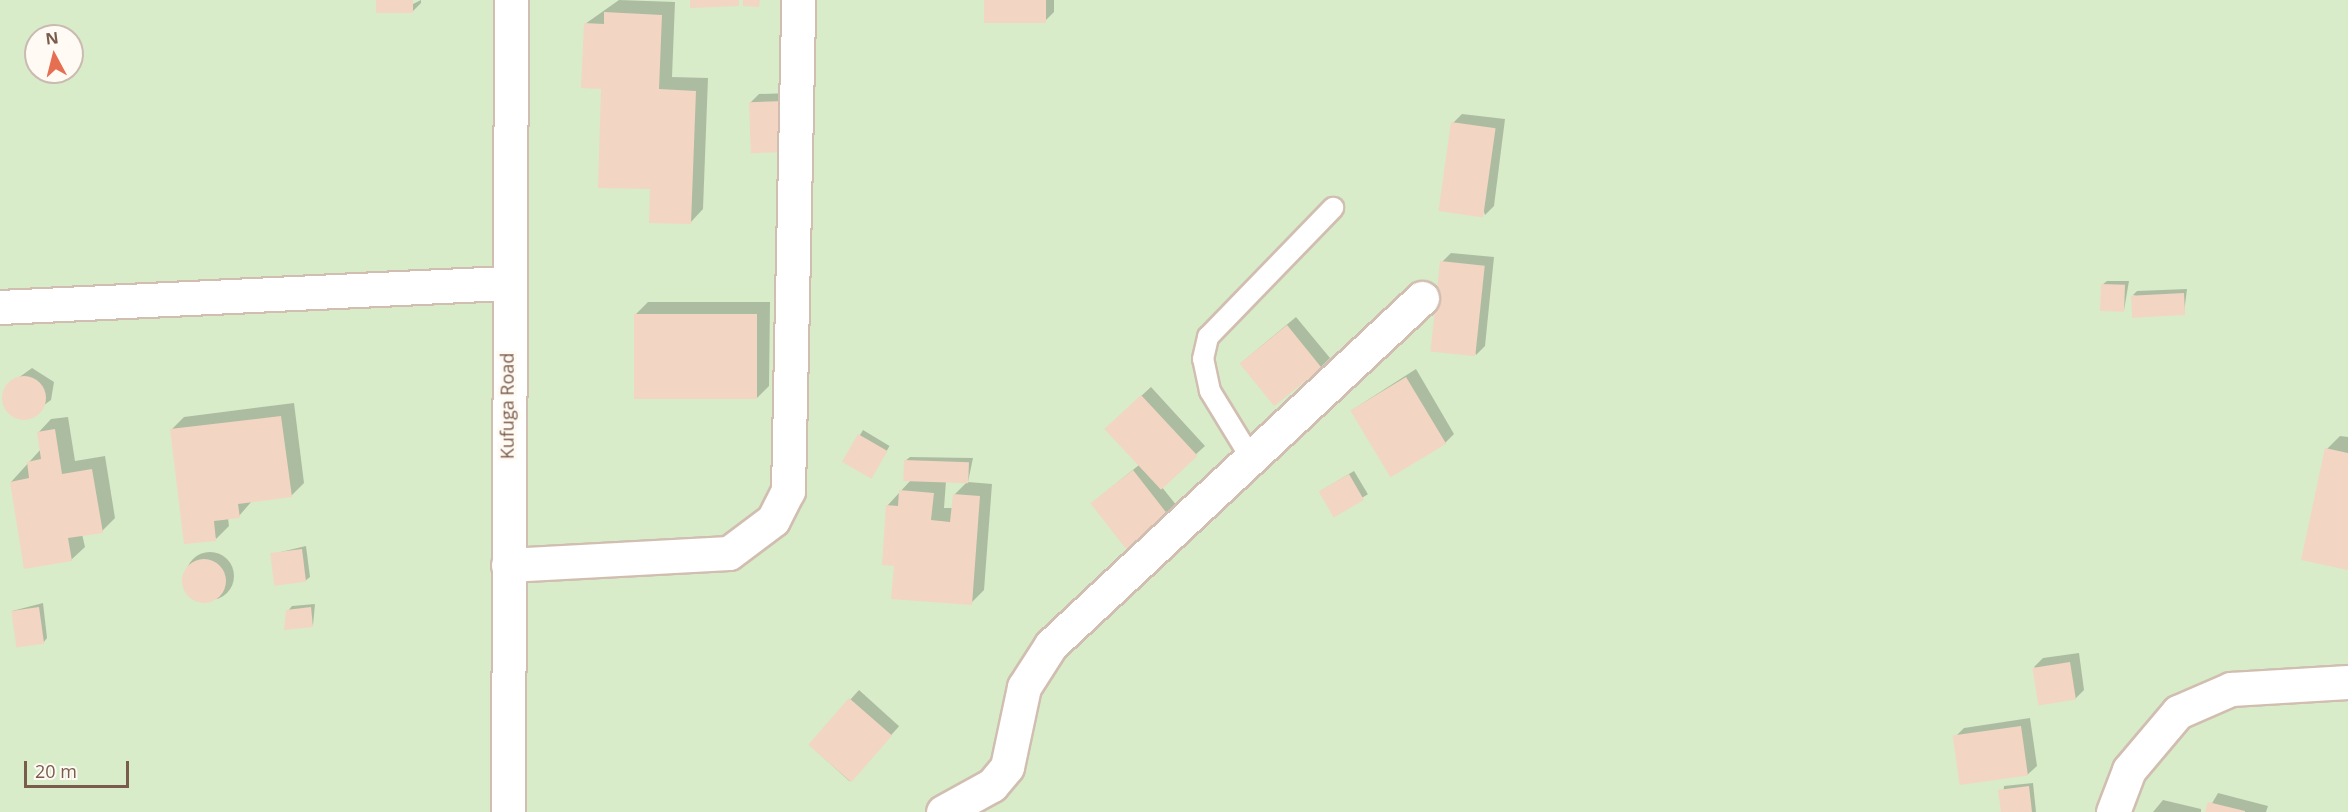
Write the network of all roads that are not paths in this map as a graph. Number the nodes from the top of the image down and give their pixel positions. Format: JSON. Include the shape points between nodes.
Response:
{"nodes":[{"id":1,"x":511,"y":0,"type":"edge"},
{"id":2,"x":798,"y":0,"type":"edge"},
{"id":3,"x":1333,"y":208,"type":"dead end"},
{"id":4,"x":506,"y":283,"type":"junction"},
{"id":5,"x":1422,"y":298,"type":"dead end"},
{"id":6,"x":0,"y":307,"type":"edge"},
{"id":7,"x":1251,"y":458,"type":"junction"},
{"id":8,"x":508,"y":565,"type":"junction"},
{"id":9,"x":2348,"y":682,"type":"edge"},
{"id":10,"x":508,"y":812,"type":"edge"},
{"id":11,"x":943,"y":812,"type":"edge"},
{"id":12,"x":2113,"y":812,"type":"edge"}],
"edges":[{"from":1,"to":4,"type":"street","name":"Kufuga Road"},
{"from":2,"to":8,"type":"street","via":[[788,491],[773,520],[729,554]]},
{"from":3,"to":7,"type":"lane","via":[[1208,336],[1203,359],[1210,392]]},
{"from":4,"to":6,"type":"street"},
{"from":4,"to":8,"type":"street","name":"Kufuga Road"},
{"from":5,"to":7,"type":"street"},
{"from":7,"to":11,"type":"street","via":[[1045,651],[1024,687],[1007,767],[992,785]]},
{"from":8,"to":10,"type":"street","name":"Kufuga Road"},
{"from":9,"to":12,"type":"street","via":[[2231,689],[2178,712],[2129,770]]}]}
